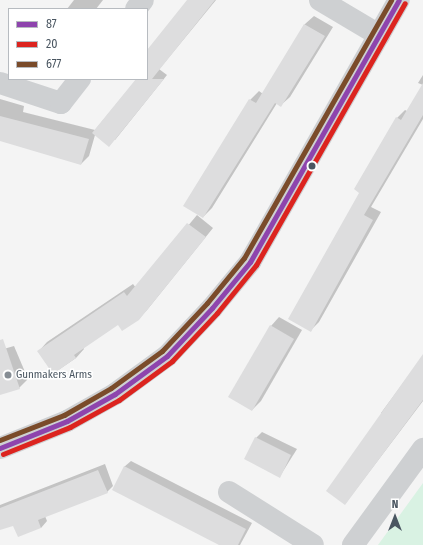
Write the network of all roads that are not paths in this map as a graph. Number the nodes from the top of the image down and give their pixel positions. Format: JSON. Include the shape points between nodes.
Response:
{"nodes":[{"id":1,"x":143,"y":0,"type":"edge"},
{"id":2,"x":320,"y":0,"type":"edge"},
{"id":3,"x":400,"y":0,"type":"edge"},
{"id":4,"x":137,"y":8,"type":"edge"},
{"id":5,"x":379,"y":35,"type":"junction"},
{"id":6,"x":79,"y":80,"type":"edge"},
{"id":7,"x":0,"y":83,"type":"edge"},
{"id":8,"x":0,"y":448,"type":"edge"},
{"id":9,"x":423,"y":449,"type":"edge"},
{"id":10,"x":229,"y":492,"type":"dead end"},
{"id":11,"x":313,"y":545,"type":"edge"},
{"id":12,"x":353,"y":545,"type":"edge"}],
"edges":[{"from":1,"to":4,"type":"street"},
{"from":2,"to":5,"type":"street"},
{"from":3,"to":5,"type":"street"},
{"from":5,"to":8,"type":"street","via":[[250,262],[202,319],[167,356],[115,394],[67,421]]},
{"from":6,"to":7,"type":"street","via":[[61,103]]},
{"from":9,"to":12,"type":"street"},
{"from":10,"to":11,"type":"street"}]}
